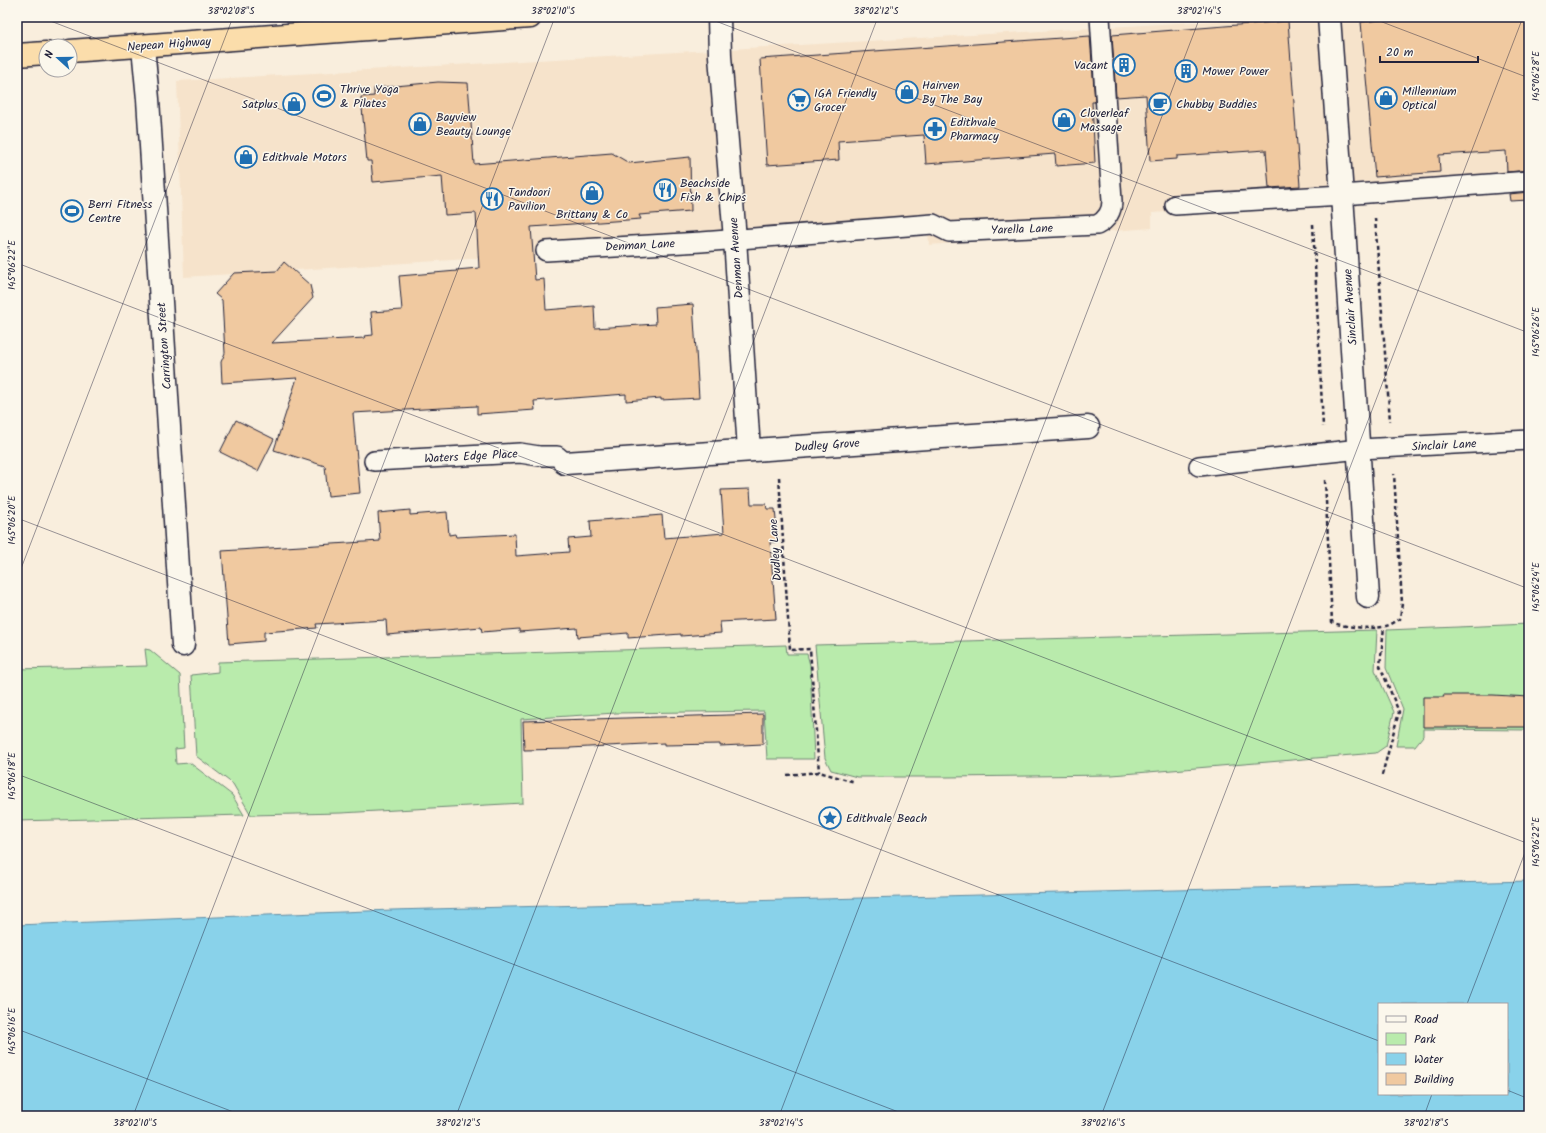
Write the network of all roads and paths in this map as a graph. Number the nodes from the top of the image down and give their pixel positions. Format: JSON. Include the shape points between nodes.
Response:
{"nodes":[{"id":1,"x":530,"y":17,"type":"edge"},
{"id":2,"x":719,"y":17,"type":"edge"},
{"id":3,"x":1100,"y":17,"type":"edge"},
{"id":4,"x":1329,"y":17,"type":"edge"},
{"id":5,"x":143,"y":47,"type":"junction"},
{"id":6,"x":78,"y":51,"type":"edge"},
{"id":7,"x":38,"y":54,"type":"edge"},
{"id":8,"x":17,"y":55,"type":"edge"},
{"id":9,"x":1529,"y":181,"type":"edge"},
{"id":10,"x":1342,"y":195,"type":"junction"},
{"id":11,"x":1174,"y":205,"type":"dead end"},
{"id":12,"x":735,"y":239,"type":"junction"},
{"id":13,"x":546,"y":251,"type":"dead end"},
{"id":14,"x":1088,"y":427,"type":"dead end"},
{"id":15,"x":1529,"y":440,"type":"edge"},
{"id":16,"x":779,"y":448,"type":"junction"},
{"id":17,"x":1360,"y":449,"type":"junction"},
{"id":18,"x":750,"y":450,"type":"junction"},
{"id":19,"x":374,"y":461,"type":"dead end"},
{"id":20,"x":565,"y":463,"type":"joint"},
{"id":21,"x":1199,"y":466,"type":"dead end"},
{"id":22,"x":1368,"y":598,"type":"dead end"},
{"id":23,"x":1384,"y":627,"type":"dead end"},
{"id":24,"x":184,"y":645,"type":"dead end"},
{"id":25,"x":819,"y":772,"type":"junction"},
{"id":26,"x":787,"y":775,"type":"dead end"},
{"id":27,"x":1382,"y":775,"type":"dead end"},
{"id":28,"x":855,"y":782,"type":"dead end"}],
"edges":[{"from":1,"to":5,"type":"highway","name":"Nepean Highway"},
{"from":2,"to":12,"type":"street","name":"Denman Avenue"},
{"from":3,"to":12,"type":"lane","name":"Yarella Lane","via":[[1112,200],[1110,212],[1102,223],[1090,226],[949,232],[933,224]]},
{"from":4,"to":10,"type":"street","name":"Sinclair Avenue"},
{"from":5,"to":6,"type":"highway","name":"Nepean Highway"},
{"from":5,"to":24,"type":"street","name":"Carrington Street"},
{"from":7,"to":8,"type":"highway"},
{"from":9,"to":10,"type":"lane"},
{"from":10,"to":11,"type":"lane"},
{"from":10,"to":17,"type":"street","name":"Sinclair Avenue"},
{"from":12,"to":13,"type":"lane","name":"Denman Lane"},
{"from":12,"to":18,"type":"street","name":"Denman Avenue"},
{"from":14,"to":16,"type":"street","name":"Dudley Grove"},
{"from":15,"to":17,"type":"lane","name":"Sinclair Lane"},
{"from":16,"to":18,"type":"street","name":"Dudley Grove"},
{"from":16,"to":25,"type":"path","name":"Dudley Lane","via":[[790,650],[810,649]]},
{"from":17,"to":21,"type":"lane","name":"Sinclair Lane"},
{"from":17,"to":22,"type":"street","name":"Sinclair Avenue"},
{"from":18,"to":20,"type":"street","name":"Dudley Grove"},
{"from":19,"to":20,"type":"lane","name":"Waters Edge Place","via":[[520,453],[557,456]]},
{"from":23,"to":27,"type":"path","via":[[1380,666],[1399,712]]},
{"from":25,"to":26,"type":"path"},
{"from":25,"to":28,"type":"path"}]}
